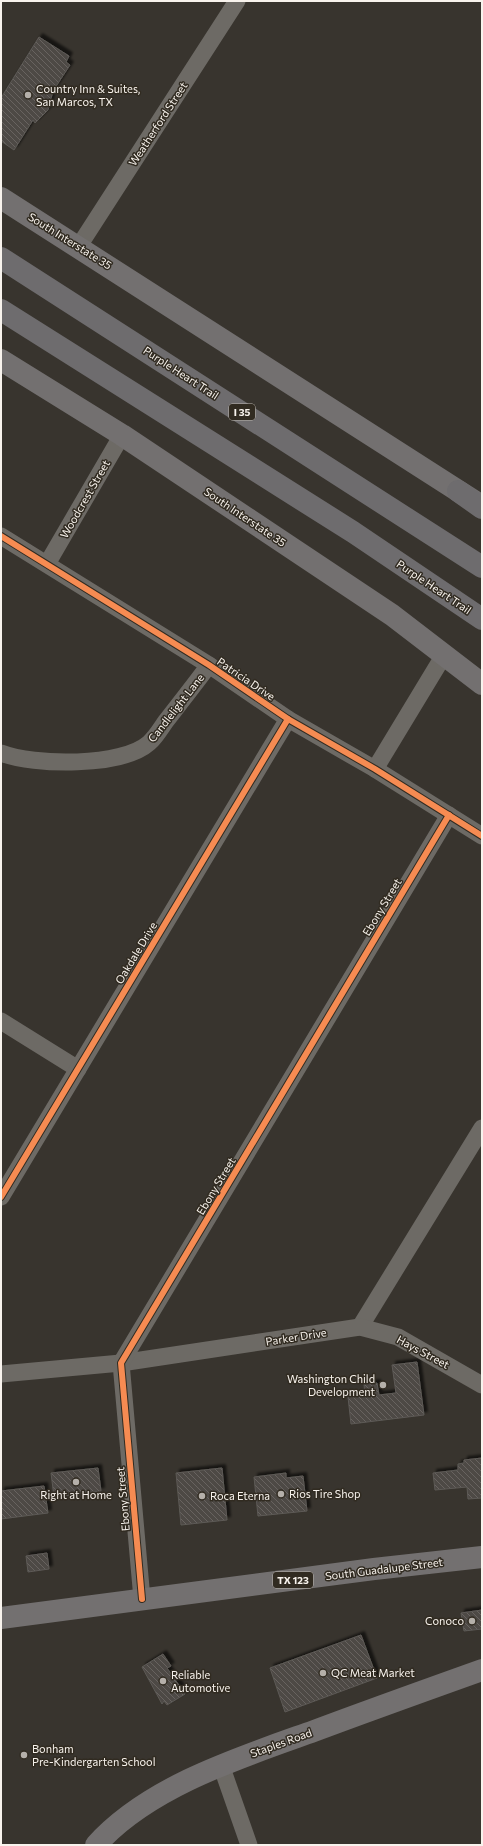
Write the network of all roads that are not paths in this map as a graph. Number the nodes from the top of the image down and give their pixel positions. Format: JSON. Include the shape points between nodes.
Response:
{"nodes":[{"id":1,"x":237,"y":1,"type":"edge"},
{"id":2,"x":1,"y":198,"type":"edge"},
{"id":3,"x":78,"y":246,"type":"junction"},
{"id":4,"x":1,"y":258,"type":"edge"},
{"id":5,"x":1,"y":310,"type":"edge"},
{"id":6,"x":1,"y":360,"type":"edge"},
{"id":7,"x":122,"y":435,"type":"junction"},
{"id":8,"x":458,"y":491,"type":"joint"},
{"id":9,"x":482,"y":507,"type":"edge"},
{"id":10,"x":353,"y":532,"type":"junction"},
{"id":11,"x":1,"y":536,"type":"edge"},
{"id":12,"x":47,"y":564,"type":"junction"},
{"id":13,"x":482,"y":567,"type":"edge"},
{"id":14,"x":482,"y":619,"type":"edge"},
{"id":15,"x":482,"y":632,"type":"edge"},
{"id":16,"x":444,"y":656,"type":"junction"},
{"id":17,"x":209,"y":665,"type":"junction"},
{"id":18,"x":482,"y":684,"type":"edge"},
{"id":19,"x":288,"y":719,"type":"junction"},
{"id":20,"x":1,"y":753,"type":"edge"},
{"id":21,"x":375,"y":769,"type":"junction"},
{"id":22,"x":449,"y":815,"type":"junction"},
{"id":23,"x":482,"y":836,"type":"edge"},
{"id":24,"x":1,"y":1021,"type":"edge"},
{"id":25,"x":78,"y":1069,"type":"junction"},
{"id":26,"x":482,"y":1128,"type":"edge"},
{"id":27,"x":1,"y":1197,"type":"edge"},
{"id":28,"x":360,"y":1327,"type":"junction"},
{"id":29,"x":121,"y":1363,"type":"junction"},
{"id":30,"x":1,"y":1374,"type":"edge"},
{"id":31,"x":482,"y":1385,"type":"edge"},
{"id":32,"x":482,"y":1557,"type":"edge"},
{"id":33,"x":142,"y":1599,"type":"junction"},
{"id":34,"x":1,"y":1618,"type":"edge"},
{"id":35,"x":482,"y":1670,"type":"edge"},
{"id":36,"x":220,"y":1765,"type":"junction"},
{"id":37,"x":96,"y":1845,"type":"edge"},
{"id":38,"x":249,"y":1845,"type":"edge"}],
"edges":[{"from":1,"to":3,"type":"street","name":"Weatherford Street"},
{"from":2,"to":3,"type":"main road","name":"South Interstate 35"},
{"from":3,"to":8,"type":"main road","name":"South Interstate 35"},
{"from":4,"to":13,"type":"highway","name":"Purple Heart Trail","number":"I 35"},
{"from":5,"to":10,"type":"highway","name":"Purple Heart Trail"},
{"from":6,"to":7,"type":"main road","name":"South Interstate 35"},
{"from":7,"to":12,"type":"street","name":"Woodcrest Street"},
{"from":7,"to":16,"type":"main road","name":"South Interstate 35","via":[[392,615]]},
{"from":8,"to":9,"type":"highway"},
{"from":10,"to":14,"type":"highway","name":"Purple Heart Trail"},
{"from":10,"to":15,"type":"highway"},
{"from":11,"to":12,"type":"street","name":"Patricia Drive"},
{"from":12,"to":17,"type":"street","name":"Patricia Drive"},
{"from":16,"to":18,"type":"main road","name":"South Interstate 35"},
{"from":16,"to":21,"type":"street"},
{"from":17,"to":19,"type":"street","name":"Patricia Drive"},
{"from":17,"to":20,"type":"street","name":"Candlelight Lane","via":[[149,743],[126,756],[62,763],[36,761]]},
{"from":19,"to":21,"type":"street","name":"Patricia Drive"},
{"from":19,"to":25,"type":"street","name":"Oakdale Drive"},
{"from":21,"to":22,"type":"street","name":"Patricia Drive"},
{"from":22,"to":23,"type":"street","name":"Patricia Drive"},
{"from":22,"to":29,"type":"street","name":"Ebony Street"},
{"from":24,"to":25,"type":"street"},
{"from":25,"to":27,"type":"street","name":"Oakdale Drive"},
{"from":26,"to":28,"type":"street"},
{"from":28,"to":29,"type":"street","name":"Parker Drive"},
{"from":28,"to":31,"type":"street","name":"Hays Street","via":[[398,1337]]},
{"from":29,"to":30,"type":"street","name":"Parker Drive"},
{"from":29,"to":33,"type":"street","name":"Ebony Street"},
{"from":32,"to":33,"type":"main road","name":"South Guadalupe Street","number":"TX 123"},
{"from":33,"to":34,"type":"main road","name":"South Guadalupe Street","number":"TX 123"},
{"from":35,"to":36,"type":"main road","name":"Staples Road"},
{"from":36,"to":37,"type":"main road","name":"Staples Road","via":[[141,1806]]},
{"from":36,"to":38,"type":"street"}]}
